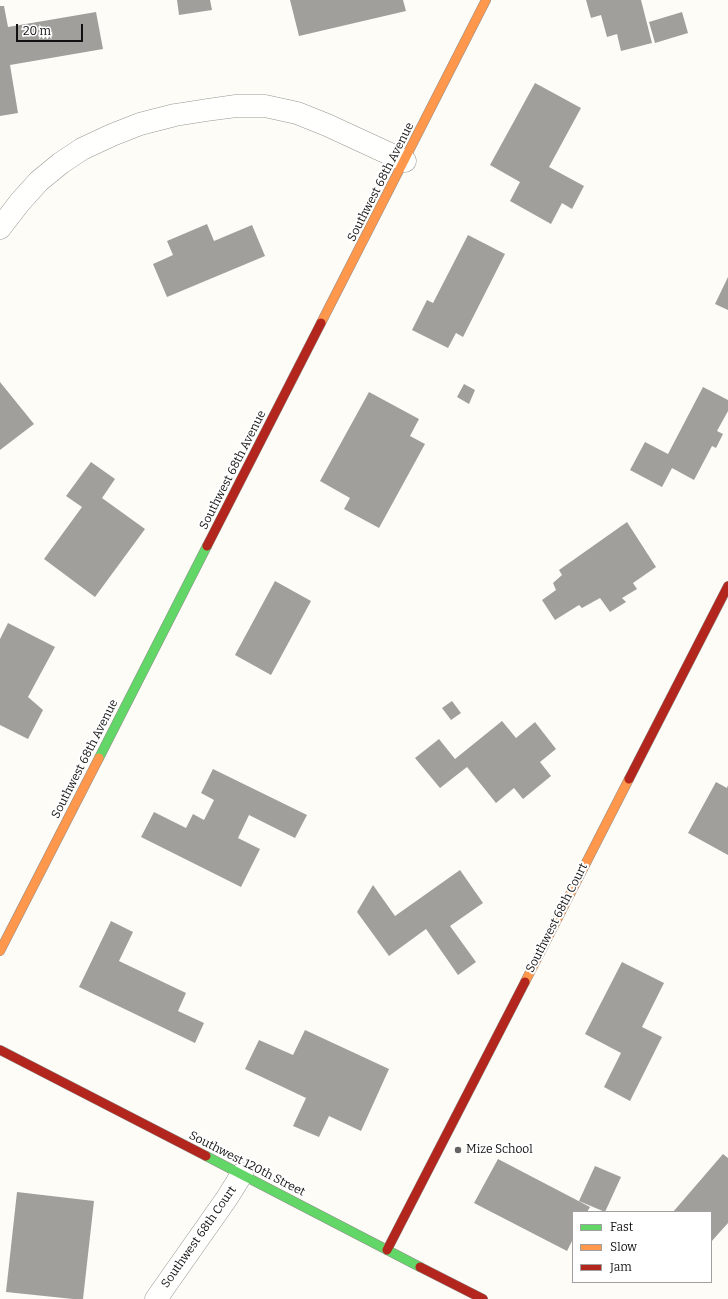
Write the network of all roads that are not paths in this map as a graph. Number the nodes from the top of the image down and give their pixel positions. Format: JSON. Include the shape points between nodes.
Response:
{"nodes":[{"id":1,"x":486,"y":0,"type":"edge"},
{"id":2,"x":405,"y":161,"type":"junction"},
{"id":3,"x":0,"y":228,"type":"edge"},
{"id":4,"x":728,"y":586,"type":"edge"},
{"id":5,"x":0,"y":951,"type":"edge"},
{"id":6,"x":0,"y":1050,"type":"edge"},
{"id":7,"x":242,"y":1174,"type":"junction"},
{"id":8,"x":387,"y":1250,"type":"junction"},
{"id":9,"x":156,"y":1299,"type":"edge"},
{"id":10,"x":483,"y":1299,"type":"edge"}],
"edges":[{"from":1,"to":2,"type":"street","name":"Southwest 68th Avenue"},
{"from":2,"to":3,"type":"street","via":[[298,113],[265,106],[236,106],[175,115],[140,124],[82,149],[39,181]]},
{"from":2,"to":5,"type":"street","name":"Southwest 68th Avenue"},
{"from":4,"to":8,"type":"street","name":"Southwest 68th Court"},
{"from":6,"to":7,"type":"street","name":"Southwest 120th Street"},
{"from":7,"to":8,"type":"street","name":"Southwest 120th Street"},
{"from":7,"to":9,"type":"street","name":"Southwest 68th Court"},
{"from":8,"to":10,"type":"street","name":"Southwest 120th Street"}]}
